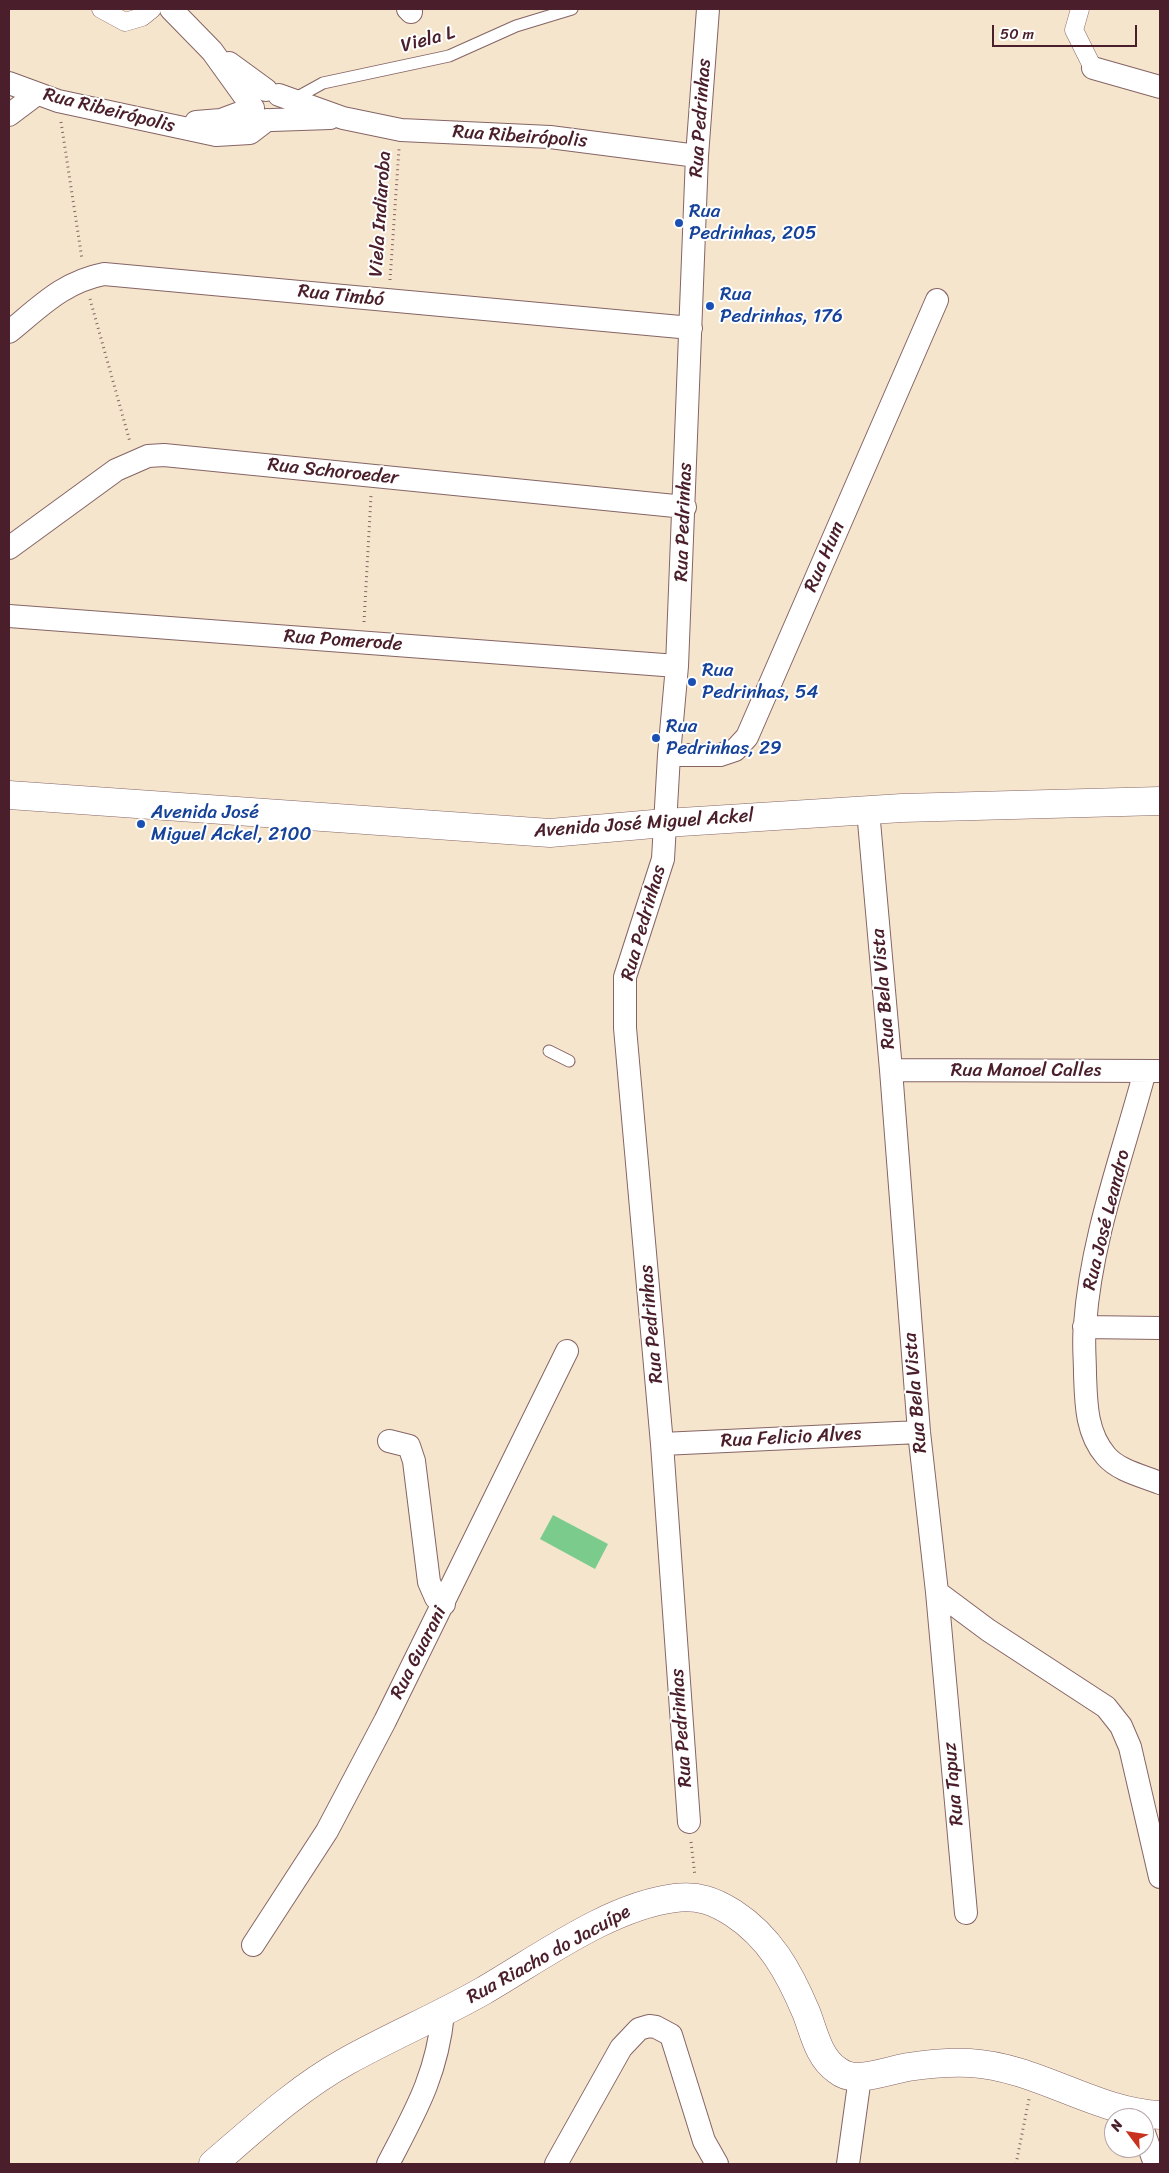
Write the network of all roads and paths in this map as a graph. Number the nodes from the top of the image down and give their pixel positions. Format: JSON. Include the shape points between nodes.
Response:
{"nodes":[{"id":1,"x":101,"y":9,"type":"edge"},
{"id":2,"x":152,"y":9,"type":"edge"},
{"id":3,"x":171,"y":9,"type":"edge"},
{"id":4,"x":572,"y":9,"type":"edge"},
{"id":5,"x":708,"y":9,"type":"edge"},
{"id":6,"x":1080,"y":9,"type":"edge"},
{"id":7,"x":1093,"y":68,"type":"joint"},
{"id":8,"x":9,"y":83,"type":"edge"},
{"id":9,"x":1160,"y":86,"type":"edge"},
{"id":10,"x":37,"y":94,"type":"junction"},
{"id":11,"x":272,"y":106,"type":"junction"},
{"id":12,"x":9,"y":115,"type":"edge"},
{"id":13,"x":401,"y":130,"type":"junction"},
{"id":14,"x":697,"y":156,"type":"junction"},
{"id":15,"x":936,"y":300,"type":"dead end"},
{"id":16,"x":388,"y":301,"type":"junction"},
{"id":17,"x":690,"y":328,"type":"junction"},
{"id":18,"x":9,"y":332,"type":"edge"},
{"id":19,"x":372,"y":476,"type":"junction"},
{"id":20,"x":685,"y":507,"type":"junction"},
{"id":21,"x":9,"y":548,"type":"edge"},
{"id":22,"x":9,"y":616,"type":"edge"},
{"id":23,"x":363,"y":642,"type":"junction"},
{"id":24,"x":677,"y":666,"type":"junction"},
{"id":25,"x":669,"y":755,"type":"junction"},
{"id":26,"x":9,"y":795,"type":"edge"},
{"id":27,"x":1160,"y":801,"type":"edge"},
{"id":28,"x":868,"y":810,"type":"junction"},
{"id":29,"x":665,"y":823,"type":"junction"},
{"id":30,"x":549,"y":1052,"type":"dead end"},
{"id":31,"x":569,"y":1061,"type":"dead end"},
{"id":32,"x":891,"y":1070,"type":"junction"},
{"id":33,"x":1152,"y":1071,"type":"edge"},
{"id":34,"x":1084,"y":1327,"type":"junction"},
{"id":35,"x":1160,"y":1328,"type":"edge"},
{"id":36,"x":568,"y":1351,"type":"dead end"},
{"id":37,"x":919,"y":1432,"type":"junction"},
{"id":38,"x":389,"y":1441,"type":"dead end"},
{"id":39,"x":662,"y":1444,"type":"junction"},
{"id":40,"x":1160,"y":1483,"type":"edge"},
{"id":41,"x":936,"y":1592,"type":"junction"},
{"id":42,"x":444,"y":1604,"type":"junction"},
{"id":43,"x":988,"y":1630,"type":"junction"},
{"id":44,"x":942,"y":1655,"type":"junction"},
{"id":45,"x":1151,"y":1799,"type":"edge"},
{"id":46,"x":689,"y":1822,"type":"joint"},
{"id":47,"x":1160,"y":1877,"type":"edge"},
{"id":48,"x":698,"y":1896,"type":"junction"},
{"id":49,"x":966,"y":1913,"type":"dead end"},
{"id":50,"x":253,"y":1945,"type":"dead end"},
{"id":51,"x":443,"y":2014,"type":"junction"},
{"id":52,"x":1033,"y":2076,"type":"junction"},
{"id":53,"x":860,"y":2077,"type":"junction"},
{"id":54,"x":1114,"y":2108,"type":"edge"},
{"id":55,"x":1160,"y":2150,"type":"edge"},
{"id":56,"x":213,"y":2164,"type":"edge"},
{"id":57,"x":388,"y":2164,"type":"edge"},
{"id":58,"x":556,"y":2164,"type":"edge"},
{"id":59,"x":717,"y":2164,"type":"edge"},
{"id":60,"x":848,"y":2164,"type":"edge"},
{"id":61,"x":1016,"y":2164,"type":"edge"},
{"id":62,"x":1156,"y":2164,"type":"edge"}],
"edges":[{"from":1,"to":2,"type":"street","via":[[125,22],[142,17]]},
{"from":3,"to":11,"type":"street"},
{"from":4,"to":11,"type":"lane","name":"Viela L","via":[[516,26],[449,56],[323,83]]},
{"from":5,"to":14,"type":"street","name":"Rua Pedrinhas"},
{"from":6,"to":7,"type":"street","via":[[1074,30]]},
{"from":7,"to":9,"type":"street"},
{"from":8,"to":10,"type":"street","name":"Rua Ribeirópolis"},
{"from":10,"to":11,"type":"street","name":"Rua Ribeirópolis","via":[[175,127],[203,120],[221,120]]},
{"from":10,"to":12,"type":"street"},
{"from":11,"to":13,"type":"street","name":"Rua Ribeirópolis"},
{"from":13,"to":14,"type":"street","name":"Rua Ribeirópolis","via":[[550,137]]},
{"from":13,"to":16,"type":"path","name":"Viela Indiaroba"},
{"from":14,"to":17,"type":"street","name":"Rua Pedrinhas"},
{"from":15,"to":25,"type":"street","name":"Rua Hum","via":[[746,737],[735,750],[720,755]]},
{"from":16,"to":17,"type":"street","name":"Rua Timbó"},
{"from":16,"to":18,"type":"street","name":"Rua Timbó","via":[[104,274],[84,278],[63,288]]},
{"from":17,"to":20,"type":"street","name":"Rua Pedrinhas"},
{"from":19,"to":20,"type":"street","name":"Rua Schoroeder"},
{"from":19,"to":21,"type":"street","name":"Rua Schoroeder","via":[[148,456],[116,470]]},
{"from":19,"to":23,"type":"path"},
{"from":20,"to":24,"type":"street","name":"Rua Pedrinhas"},
{"from":22,"to":23,"type":"street","name":"Rua Pomerode"},
{"from":23,"to":24,"type":"street","name":"Rua Pomerode"},
{"from":24,"to":25,"type":"street","name":"Rua Pedrinhas"},
{"from":25,"to":29,"type":"street","name":"Rua Pedrinhas"},
{"from":26,"to":29,"type":"street","name":"Avenida José Miguel Ackel","via":[[550,833]]},
{"from":27,"to":28,"type":"street","name":"Avenida José Miguel Ackel"},
{"from":28,"to":29,"type":"street","name":"Avenida José Miguel Ackel"},
{"from":28,"to":32,"type":"street","name":"Rua Bela Vista"},
{"from":29,"to":39,"type":"street","name":"Rua Pedrinhas","via":[[660,872],[624,977],[625,1028]]},
{"from":30,"to":31,"type":"lane"},
{"from":32,"to":33,"type":"street","name":"Rua Manoel Calles"},
{"from":32,"to":37,"type":"street","name":"Rua Bela Vista"},
{"from":33,"to":34,"type":"street","name":"Rua José Leandro","via":[[1098,1239]]},
{"from":34,"to":35,"type":"street"},
{"from":34,"to":40,"type":"street","name":"Rua José Leandro","via":[[1086,1397],[1096,1442],[1108,1458],[1123,1468]]},
{"from":36,"to":42,"type":"street","name":"Rua Guarani"},
{"from":37,"to":39,"type":"street","name":"Rua Felicio Alves"},
{"from":37,"to":41,"type":"street","name":"Rua Bela Vista"},
{"from":38,"to":42,"type":"street","via":[[409,1446],[414,1461],[429,1582],[436,1598]]},
{"from":39,"to":46,"type":"street","name":"Rua Pedrinhas"},
{"from":41,"to":43,"type":"street"},
{"from":41,"to":44,"type":"street","name":"Rua Tapuz"},
{"from":42,"to":50,"type":"street","name":"Rua Guarani","via":[[327,1831]]},
{"from":43,"to":44,"type":"street","via":[[966,1628],[955,1631],[946,1641]]},
{"from":43,"to":45,"type":"street","via":[[1106,1707],[1121,1726]]},
{"from":44,"to":49,"type":"street","name":"Rua Tapuz"},
{"from":45,"to":47,"type":"street"},
{"from":46,"to":48,"type":"path"},
{"from":48,"to":51,"type":"street","name":"Rua Riacho do Jacuípe","via":[[640,1906],[604,1920]]},
{"from":48,"to":53,"type":"street","via":[[731,1912],[754,1928],[771,1946],[798,1996],[820,2051],[837,2070]]},
{"from":51,"to":56,"type":"street","name":"Rua Riacho do Jacuípe","via":[[346,2062],[260,2124]]},
{"from":51,"to":57,"type":"street","via":[[436,2059],[426,2090]]},
{"from":52,"to":53,"type":"street","via":[[970,2063],[912,2066]]},
{"from":52,"to":54,"type":"street"},
{"from":52,"to":61,"type":"path"},
{"from":53,"to":60,"type":"street"},
{"from":55,"to":62,"type":"street"},
{"from":58,"to":59,"type":"street","via":[[622,2048],[640,2029],[656,2027],[671,2035],[704,2141]]}]}
